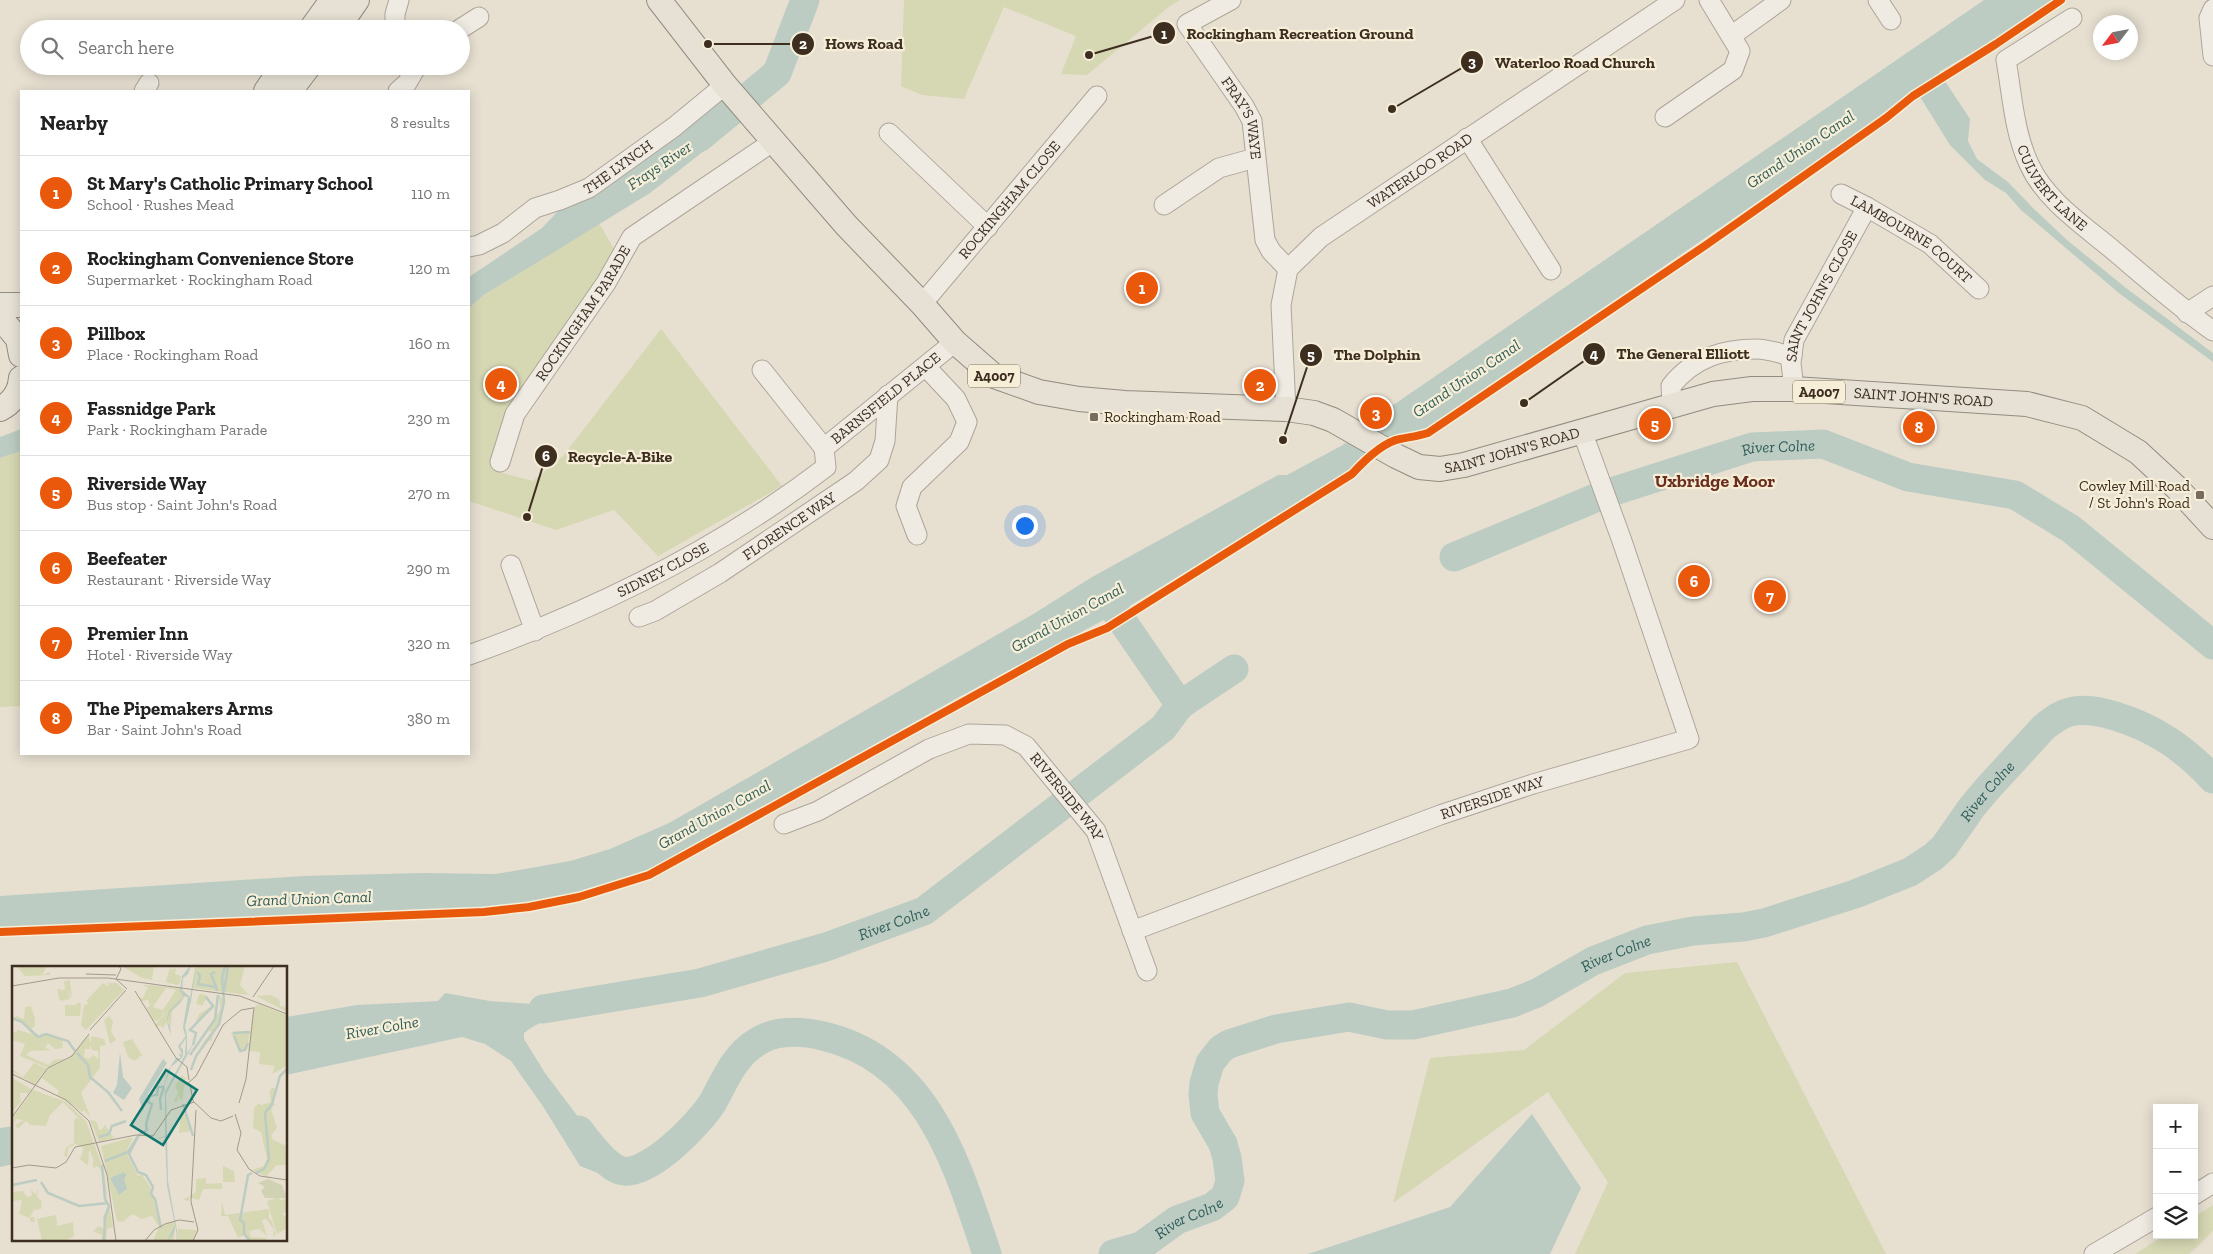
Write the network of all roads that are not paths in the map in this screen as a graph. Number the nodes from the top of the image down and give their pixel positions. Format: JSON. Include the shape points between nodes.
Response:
{"nodes":[{"id":1,"x":332,"y":0,"type":"edge"},
{"id":2,"x":357,"y":0,"type":"edge"},
{"id":3,"x":399,"y":0,"type":"edge"},
{"id":4,"x":659,"y":0,"type":"edge"},
{"id":5,"x":1231,"y":0,"type":"edge"},
{"id":6,"x":1675,"y":0,"type":"edge"},
{"id":7,"x":1709,"y":0,"type":"edge"},
{"id":8,"x":1781,"y":0,"type":"edge"},
{"id":9,"x":1878,"y":0,"type":"edge"},
{"id":10,"x":2213,"y":9,"type":"edge"},
{"id":11,"x":479,"y":17,"type":"dead end"},
{"id":12,"x":2072,"y":18,"type":"dead end"},
{"id":13,"x":318,"y":20,"type":"edge"},
{"id":14,"x":343,"y":20,"type":"edge"},
{"id":15,"x":394,"y":20,"type":"edge"},
{"id":16,"x":1891,"y":20,"type":"dead end"},
{"id":17,"x":470,"y":23,"type":"edge"},
{"id":18,"x":1731,"y":36,"type":"junction"},
{"id":19,"x":2213,"y":56,"type":"edge"},
{"id":20,"x":277,"y":75,"type":"edge"},
{"id":21,"x":302,"y":75,"type":"edge"},
{"id":22,"x":411,"y":75,"type":"edge"},
{"id":23,"x":728,"y":89,"type":"junction"},
{"id":24,"x":267,"y":90,"type":"edge"},
{"id":25,"x":291,"y":90,"type":"edge"},
{"id":26,"x":399,"y":90,"type":"edge"},
{"id":27,"x":1097,"y":96,"type":"dead end"},
{"id":28,"x":1665,"y":117,"type":"dead end"},
{"id":29,"x":767,"y":132,"type":"junction"},
{"id":30,"x":889,"y":133,"type":"dead end"},
{"id":31,"x":1467,"y":138,"type":"junction"},
{"id":32,"x":1255,"y":158,"type":"junction"},
{"id":33,"x":1840,"y":194,"type":"dead end"},
{"id":34,"x":1164,"y":205,"type":"dead end"},
{"id":35,"x":1867,"y":207,"type":"junction"},
{"id":36,"x":988,"y":227,"type":"junction"},
{"id":37,"x":470,"y":247,"type":"edge"},
{"id":38,"x":1288,"y":269,"type":"junction"},
{"id":39,"x":1551,"y":270,"type":"dead end"},
{"id":40,"x":1979,"y":289,"type":"dead end"},
{"id":41,"x":2213,"y":296,"type":"edge"},
{"id":42,"x":922,"y":304,"type":"junction"},
{"id":43,"x":0,"y":305,"type":"edge"},
{"id":44,"x":20,"y":305,"type":"edge"},
{"id":45,"x":2187,"y":313,"type":"junction"},
{"id":46,"x":0,"y":317,"type":"edge"},
{"id":47,"x":2213,"y":331,"type":"edge"},
{"id":48,"x":955,"y":342,"type":"junction"},
{"id":49,"x":20,"y":350,"type":"edge"},
{"id":50,"x":1792,"y":356,"type":"junction"},
{"id":51,"x":926,"y":366,"type":"junction"},
{"id":52,"x":762,"y":370,"type":"dead end"},
{"id":53,"x":20,"y":388,"type":"edge"},
{"id":54,"x":1794,"y":390,"type":"junction"},
{"id":55,"x":888,"y":395,"type":"junction"},
{"id":56,"x":1672,"y":404,"type":"junction"},
{"id":57,"x":0,"y":409,"type":"edge"},
{"id":58,"x":1286,"y":409,"type":"junction"},
{"id":59,"x":1582,"y":430,"type":"junction"},
{"id":60,"x":824,"y":448,"type":"junction"},
{"id":61,"x":500,"y":462,"type":"dead end"},
{"id":62,"x":2213,"y":527,"type":"edge"},
{"id":63,"x":917,"y":535,"type":"dead end"},
{"id":64,"x":511,"y":565,"type":"dead end"},
{"id":65,"x":638,"y":617,"type":"dead end"},
{"id":66,"x":535,"y":631,"type":"junction"},
{"id":67,"x":470,"y":655,"type":"edge"},
{"id":68,"x":784,"y":824,"type":"dead end"},
{"id":69,"x":1132,"y":931,"type":"junction"},
{"id":70,"x":1147,"y":971,"type":"dead end"},
{"id":71,"x":2213,"y":1183,"type":"edge"},
{"id":72,"x":2198,"y":1192,"type":"edge"},
{"id":73,"x":2153,"y":1219,"type":"edge"},
{"id":74,"x":2094,"y":1254,"type":"edge"}],
"edges":[{"from":1,"to":13,"type":"main road"},
{"from":2,"to":14,"type":"main road"},
{"from":3,"to":15,"type":"street"},
{"from":4,"to":23,"type":"main road","number":"A4007"},
{"from":5,"to":32,"type":"street","name":"FRAY'S WAYE","via":[[1187,24],[1252,121]]},
{"from":6,"to":31,"type":"street","name":"WATERLOO ROAD"},
{"from":7,"to":18,"type":"street"},
{"from":8,"to":18,"type":"street"},
{"from":9,"to":16,"type":"street"},
{"from":10,"to":19,"type":"street","via":[[2209,18]]},
{"from":11,"to":17,"type":"street"},
{"from":12,"to":45,"type":"street","name":"CULVERT LANE","via":[[2006,60],[2019,134],[2029,164],[2044,189]]},
{"from":18,"to":28,"type":"street","via":[[1740,50],[1733,70]]},
{"from":20,"to":24,"type":"main road"},
{"from":21,"to":25,"type":"main road"},
{"from":22,"to":26,"type":"street"},
{"from":23,"to":29,"type":"main road","number":"A4007"},
{"from":23,"to":37,"type":"street","name":"THE LYNCH","via":[[589,188],[535,208],[503,232]]},
{"from":27,"to":36,"type":"street","name":"ROCKINGHAM CLOSE"},
{"from":29,"to":42,"type":"main road","number":"A4007","via":[[846,225]]},
{"from":29,"to":61,"type":"street","name":"ROCKINGHAM PARADE","via":[[632,238],[606,283],[515,414]]},
{"from":30,"to":36,"type":"street"},
{"from":31,"to":38,"type":"street","name":"WATERLOO ROAD","via":[[1321,237]]},
{"from":31,"to":39,"type":"street"},
{"from":32,"to":34,"type":"street","via":[[1218,168]]},
{"from":32,"to":38,"type":"street","name":"FRAY'S WAYE","via":[[1265,240]]},
{"from":33,"to":35,"type":"street","name":"LAMBOURNE COURT"},
{"from":35,"to":40,"type":"street","name":"LAMBOURNE COURT","via":[[1930,244]]},
{"from":35,"to":50,"type":"street","name":"SAINT JOHN'S CLOSE","via":[[1794,340]]},
{"from":36,"to":42,"type":"street","name":"ROCKINGHAM CLOSE"},
{"from":38,"to":58,"type":"street","via":[[1281,305]]},
{"from":41,"to":45,"type":"street"},
{"from":42,"to":48,"type":"main road","number":"A4007"},
{"from":43,"to":44,"type":"main road"},
{"from":45,"to":47,"type":"street","name":"CULVERT LANE"},
{"from":46,"to":49,"type":"main road","via":[[18,339]]},
{"from":48,"to":51,"type":"street","name":"BARNSFIELD PLACE"},
{"from":48,"to":58,"type":"main road","number":"A4007","via":[[994,376],[1040,392],[1125,403]]},
{"from":50,"to":54,"type":"street","name":"SAINT JOHN'S CLOSE"},
{"from":50,"to":56,"type":"street","via":[[1758,349],[1714,354],[1676,379],[1671,386]]},
{"from":51,"to":55,"type":"street","name":"BARNSFIELD PLACE"},
{"from":51,"to":63,"type":"street","via":[[956,399],[967,422],[959,442],[912,487],[906,506]]},
{"from":52,"to":60,"type":"street","name":"BARNSFIELD PLACE"},
{"from":53,"to":57,"type":"main road","via":[[14,399]]},
{"from":54,"to":56,"type":"main road","name":"SAINT JOHN'S ROAD","number":"A4007","via":[[1752,389]]},
{"from":54,"to":62,"type":"main road","name":"SAINT JOHN'S ROAD","number":"A4007","via":[[2027,404],[2082,418],[2138,452]]},
{"from":55,"to":60,"type":"street","name":"BARNSFIELD PLACE"},
{"from":55,"to":65,"type":"street","name":"FLORENCE WAY","via":[[885,441],[879,460],[856,481],[704,583]]},
{"from":56,"to":59,"type":"main road","name":"SAINT JOHN'S ROAD","number":"A4007"},
{"from":58,"to":59,"type":"main road","name":"SAINT JOHN'S ROAD","number":"A4007","via":[[1333,420],[1419,467],[1440,469]]},
{"from":59,"to":69,"type":"street","name":"RIVERSIDE WAY","via":[[1689,739],[1532,784],[1440,815]]},
{"from":60,"to":66,"type":"street","name":"SIDNEY CLOSE","via":[[826,467],[790,494],[656,575]]},
{"from":64,"to":66,"type":"street"},
{"from":66,"to":67,"type":"street","name":"SIDNEY CLOSE"},
{"from":68,"to":69,"type":"street","name":"RIVERSIDE WAY","via":[[818,811],[930,749],[970,734],[1005,735],[1026,746],[1096,831]]},
{"from":69,"to":70,"type":"street","name":"RIVERSIDE WAY"},
{"from":71,"to":72,"type":"street"},
{"from":73,"to":74,"type":"street"}]}
